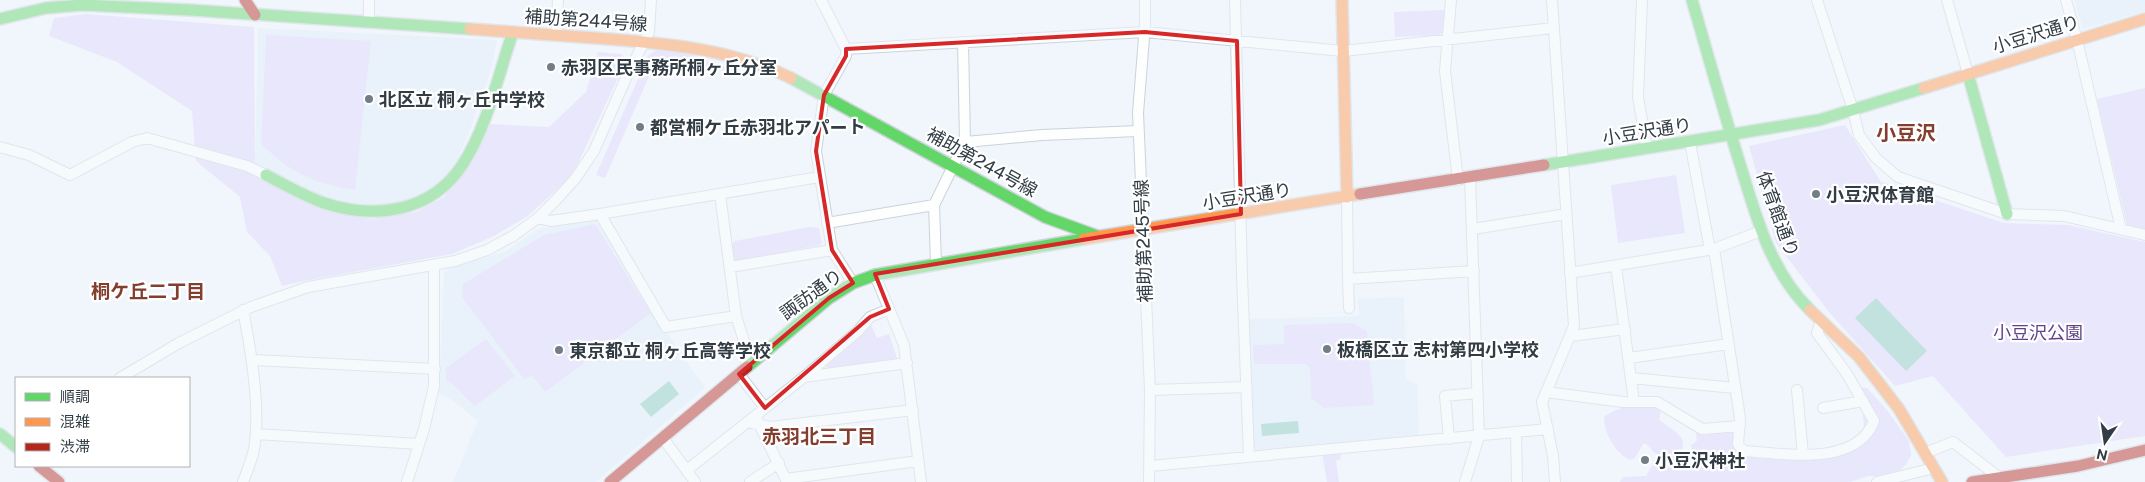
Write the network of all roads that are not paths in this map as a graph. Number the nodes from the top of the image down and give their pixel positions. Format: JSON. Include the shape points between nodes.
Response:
{"nodes":[{"id":1,"x":246,"y":0,"type":"edge"},
{"id":2,"x":369,"y":0,"type":"edge"},
{"id":3,"x":558,"y":0,"type":"edge"},
{"id":4,"x":651,"y":0,"type":"edge"},
{"id":5,"x":821,"y":0,"type":"edge"},
{"id":6,"x":1145,"y":0,"type":"edge"},
{"id":7,"x":1235,"y":0,"type":"edge"},
{"id":8,"x":1342,"y":0,"type":"edge"},
{"id":9,"x":1451,"y":0,"type":"edge"},
{"id":10,"x":1552,"y":0,"type":"edge"},
{"id":11,"x":1642,"y":0,"type":"edge"},
{"id":12,"x":1692,"y":0,"type":"edge"},
{"id":13,"x":1817,"y":0,"type":"edge"},
{"id":14,"x":1947,"y":0,"type":"edge"},
{"id":15,"x":2066,"y":0,"type":"edge"},
{"id":16,"x":255,"y":16,"type":"junction"},
{"id":17,"x":0,"y":19,"type":"edge"},
{"id":18,"x":2145,"y":19,"type":"edge"},
{"id":19,"x":369,"y":22,"type":"junction"},
{"id":20,"x":1553,"y":28,"type":"junction"},
{"id":21,"x":513,"y":32,"type":"junction"},
{"id":22,"x":1145,"y":32,"type":"junction"},
{"id":23,"x":556,"y":35,"type":"junction"},
{"id":24,"x":1448,"y":39,"type":"junction"},
{"id":25,"x":2077,"y":40,"type":"junction"},
{"id":26,"x":1237,"y":41,"type":"junction"},
{"id":27,"x":643,"y":42,"type":"junction"},
{"id":28,"x":963,"y":42,"type":"junction"},
{"id":29,"x":846,"y":49,"type":"junction"},
{"id":30,"x":1343,"y":51,"type":"junction"},
{"id":31,"x":1968,"y":74,"type":"junction"},
{"id":32,"x":824,"y":94,"type":"junction"},
{"id":33,"x":1854,"y":110,"type":"junction"},
{"id":34,"x":1138,"y":131,"type":"junction"},
{"id":35,"x":1731,"y":135,"type":"junction"},
{"id":36,"x":965,"y":142,"type":"junction"},
{"id":37,"x":1690,"y":142,"type":"junction"},
{"id":38,"x":0,"y":147,"type":"edge"},
{"id":39,"x":1647,"y":149,"type":"junction"},
{"id":40,"x":1563,"y":163,"type":"junction"},
{"id":41,"x":954,"y":166,"type":"junction"},
{"id":42,"x":266,"y":175,"type":"joint"},
{"id":43,"x":820,"y":178,"type":"junction"},
{"id":44,"x":1470,"y":178,"type":"junction"},
{"id":45,"x":1458,"y":180,"type":"junction"},
{"id":46,"x":720,"y":194,"type":"junction"},
{"id":47,"x":1347,"y":197,"type":"junction"},
{"id":48,"x":934,"y":205,"type":"junction"},
{"id":49,"x":600,"y":214,"type":"junction"},
{"id":50,"x":1241,"y":214,"type":"junction"},
{"id":51,"x":1566,"y":214,"type":"junction"},
{"id":52,"x":538,"y":218,"type":"junction"},
{"id":53,"x":2005,"y":218,"type":"junction"},
{"id":54,"x":827,"y":223,"type":"junction"},
{"id":55,"x":2121,"y":229,"type":"junction"},
{"id":56,"x":1143,"y":230,"type":"junction"},
{"id":57,"x":1473,"y":230,"type":"junction"},
{"id":58,"x":1761,"y":231,"type":"junction"},
{"id":59,"x":2145,"y":235,"type":"edge"},
{"id":60,"x":1097,"y":237,"type":"junction"},
{"id":61,"x":1712,"y":249,"type":"junction"},
{"id":62,"x":832,"y":250,"type":"junction"},
{"id":63,"x":936,"y":264,"type":"junction"},
{"id":64,"x":434,"y":265,"type":"junction"},
{"id":65,"x":730,"y":266,"type":"junction"},
{"id":66,"x":1616,"y":266,"type":"junction"},
{"id":67,"x":1474,"y":271,"type":"junction"},
{"id":68,"x":1570,"y":273,"type":"junction"},
{"id":69,"x":875,"y":275,"type":"junction"},
{"id":70,"x":1348,"y":278,"type":"junction"},
{"id":71,"x":853,"y":283,"type":"junction"},
{"id":72,"x":1349,"y":308,"type":"dead end"},
{"id":73,"x":889,"y":309,"type":"junction"},
{"id":74,"x":243,"y":310,"type":"junction"},
{"id":75,"x":736,"y":316,"type":"junction"},
{"id":76,"x":1821,"y":321,"type":"junction"},
{"id":77,"x":1625,"y":329,"type":"junction"},
{"id":78,"x":1571,"y":336,"type":"junction"},
{"id":79,"x":1729,"y":344,"type":"junction"},
{"id":80,"x":1628,"y":358,"type":"junction"},
{"id":81,"x":252,"y":360,"type":"junction"},
{"id":82,"x":907,"y":363,"type":"junction"},
{"id":83,"x":435,"y":369,"type":"junction"},
{"id":84,"x":743,"y":370,"type":"junction"},
{"id":85,"x":122,"y":377,"type":"edge"},
{"id":86,"x":804,"y":377,"type":"junction"},
{"id":87,"x":1631,"y":378,"type":"junction"},
{"id":88,"x":1246,"y":387,"type":"junction"},
{"id":89,"x":1736,"y":388,"type":"junction"},
{"id":90,"x":1150,"y":390,"type":"junction"},
{"id":91,"x":1797,"y":390,"type":"dead end"},
{"id":92,"x":1546,"y":392,"type":"junction"},
{"id":93,"x":1477,"y":394,"type":"junction"},
{"id":94,"x":1634,"y":402,"type":"junction"},
{"id":95,"x":1863,"y":402,"type":"junction"},
{"id":96,"x":766,"y":408,"type":"junction"},
{"id":97,"x":1823,"y":408,"type":"dead end"},
{"id":98,"x":913,"y":410,"type":"junction"},
{"id":99,"x":754,"y":421,"type":"junction"},
{"id":100,"x":1740,"y":426,"type":"junction"},
{"id":101,"x":1548,"y":429,"type":"junction"},
{"id":102,"x":1516,"y":433,"type":"junction"},
{"id":103,"x":0,"y":434,"type":"edge"},
{"id":104,"x":256,"y":434,"type":"junction"},
{"id":105,"x":1479,"y":436,"type":"junction"},
{"id":106,"x":664,"y":438,"type":"junction"},
{"id":107,"x":1449,"y":439,"type":"junction"},
{"id":108,"x":419,"y":444,"type":"junction"},
{"id":109,"x":15,"y":446,"type":"edge"},
{"id":110,"x":2145,"y":450,"type":"edge"},
{"id":111,"x":1925,"y":453,"type":"junction"},
{"id":112,"x":1803,"y":455,"type":"junction"},
{"id":113,"x":1249,"y":457,"type":"junction"},
{"id":114,"x":918,"y":461,"type":"junction"},
{"id":115,"x":779,"y":463,"type":"junction"},
{"id":116,"x":1150,"y":466,"type":"junction"},
{"id":117,"x":40,"y":467,"type":"edge"},
{"id":118,"x":1934,"y":468,"type":"junction"},
{"id":119,"x":687,"y":470,"type":"junction"},
{"id":120,"x":2000,"y":478,"type":"junction"},
{"id":121,"x":787,"y":481,"type":"edge"},
{"id":122,"x":59,"y":482,"type":"edge"},
{"id":123,"x":244,"y":482,"type":"edge"},
{"id":124,"x":407,"y":482,"type":"edge"},
{"id":125,"x":610,"y":482,"type":"edge"},
{"id":126,"x":695,"y":482,"type":"edge"},
{"id":127,"x":750,"y":482,"type":"edge"},
{"id":128,"x":921,"y":482,"type":"edge"},
{"id":129,"x":1149,"y":482,"type":"edge"},
{"id":130,"x":1465,"y":482,"type":"edge"},
{"id":131,"x":1517,"y":482,"type":"edge"},
{"id":132,"x":1555,"y":482,"type":"edge"},
{"id":133,"x":1877,"y":482,"type":"edge"},
{"id":134,"x":1942,"y":482,"type":"edge"},
{"id":135,"x":1972,"y":482,"type":"edge"}],
"edges":[{"from":1,"to":16,"type":"street"},
{"from":2,"to":19,"type":"street"},
{"from":3,"to":23,"type":"street"},
{"from":4,"to":27,"type":"street","via":[[649,32]]},
{"from":5,"to":29,"type":"street"},
{"from":6,"to":22,"type":"street","name":"補助第245号線"},
{"from":7,"to":26,"type":"street"},
{"from":8,"to":30,"type":"street"},
{"from":9,"to":24,"type":"street"},
{"from":10,"to":20,"type":"street"},
{"from":11,"to":39,"type":"street","via":[[1638,97]]},
{"from":12,"to":35,"type":"street","name":"体育館通り"},
{"from":13,"to":33,"type":"street"},
{"from":14,"to":31,"type":"street"},
{"from":15,"to":25,"type":"street"},
{"from":16,"to":17,"type":"street","name":"補助第244号線","via":[[82,5],[46,8]]},
{"from":16,"to":19,"type":"street","name":"補助第244号線"},
{"from":18,"to":25,"type":"street","name":"小豆沢通り"},
{"from":19,"to":21,"type":"street","name":"補助第244号線"},
{"from":20,"to":24,"type":"street"},
{"from":20,"to":40,"type":"street"},
{"from":21,"to":23,"type":"street","name":"補助第244号線"},
{"from":21,"to":42,"type":"street","via":[[470,150],[454,176],[419,204],[390,212],[325,204]]},
{"from":22,"to":26,"type":"street"},
{"from":22,"to":28,"type":"street"},
{"from":22,"to":34,"type":"street","name":"補助第245号線"},
{"from":23,"to":27,"type":"street","name":"補助第244号線"},
{"from":24,"to":30,"type":"street"},
{"from":24,"to":45,"type":"street","via":[[1445,71]]},
{"from":25,"to":31,"type":"street","name":"小豆沢通り"},
{"from":25,"to":55,"type":"street"},
{"from":26,"to":30,"type":"street"},
{"from":26,"to":50,"type":"street"},
{"from":27,"to":32,"type":"street","name":"補助第244号線","via":[[668,43],[739,57],[766,66]]},
{"from":27,"to":52,"type":"street","via":[[594,152],[575,179]]},
{"from":28,"to":29,"type":"street"},
{"from":28,"to":36,"type":"street"},
{"from":29,"to":32,"type":"street","via":[[846,56]]},
{"from":30,"to":47,"type":"street"},
{"from":31,"to":33,"type":"street","name":"小豆沢通り"},
{"from":31,"to":53,"type":"street"},
{"from":32,"to":41,"type":"street","name":"補助第244号線"},
{"from":32,"to":43,"type":"street","via":[[816,151]]},
{"from":33,"to":35,"type":"street","name":"小豆沢通り","via":[[1819,120]]},
{"from":33,"to":53,"type":"street","via":[[1859,135],[1876,158],[1898,177]]},
{"from":34,"to":36,"type":"street"},
{"from":34,"to":56,"type":"street","name":"補助第245号線"},
{"from":35,"to":37,"type":"street","name":"小豆沢通り"},
{"from":35,"to":58,"type":"street","name":"体育館通り"},
{"from":36,"to":41,"type":"street"},
{"from":37,"to":39,"type":"street","name":"小豆沢通り"},
{"from":37,"to":61,"type":"street"},
{"from":38,"to":42,"type":"street","via":[[29,155],[70,175],[147,138],[247,166]]},
{"from":39,"to":40,"type":"street","name":"小豆沢通り"},
{"from":40,"to":44,"type":"street","name":"小豆沢通り"},
{"from":40,"to":51,"type":"street"},
{"from":41,"to":48,"type":"street"},
{"from":41,"to":60,"type":"street","name":"補助第244号線","via":[[1045,217]]},
{"from":43,"to":46,"type":"street"},
{"from":43,"to":54,"type":"street"},
{"from":44,"to":45,"type":"street","name":"小豆沢通り"},
{"from":44,"to":57,"type":"street"},
{"from":45,"to":47,"type":"street","name":"小豆沢通り"},
{"from":46,"to":49,"type":"street"},
{"from":46,"to":65,"type":"street"},
{"from":47,"to":50,"type":"street","name":"小豆沢通り"},
{"from":47,"to":70,"type":"street"},
{"from":48,"to":54,"type":"street"},
{"from":48,"to":63,"type":"street"},
{"from":49,"to":52,"type":"street","via":[[551,221]]},
{"from":49,"to":75,"type":"street","via":[[666,327]]},
{"from":50,"to":56,"type":"street","name":"小豆沢通り"},
{"from":50,"to":88,"type":"street"},
{"from":51,"to":57,"type":"street"},
{"from":51,"to":68,"type":"street"},
{"from":52,"to":64,"type":"street","via":[[487,250]]},
{"from":53,"to":55,"type":"street","via":[[2064,216]]},
{"from":54,"to":62,"type":"street"},
{"from":55,"to":59,"type":"street"},
{"from":56,"to":60,"type":"street","name":"諏訪通り"},
{"from":56,"to":90,"type":"street","name":"補助第245号線"},
{"from":57,"to":67,"type":"street"},
{"from":58,"to":61,"type":"street"},
{"from":58,"to":76,"type":"street","name":"体育館通り","via":[[1777,266],[1801,301]]},
{"from":60,"to":63,"type":"street","name":"諏訪通り"},
{"from":61,"to":66,"type":"street"},
{"from":61,"to":79,"type":"street"},
{"from":62,"to":65,"type":"street"},
{"from":62,"to":71,"type":"street"},
{"from":63,"to":69,"type":"street","name":"諏訪通り"},
{"from":64,"to":74,"type":"street","via":[[308,287]]},
{"from":64,"to":83,"type":"street"},
{"from":65,"to":75,"type":"street"},
{"from":66,"to":68,"type":"street"},
{"from":66,"to":77,"type":"street"},
{"from":67,"to":70,"type":"street"},
{"from":67,"to":93,"type":"street"},
{"from":68,"to":78,"type":"street","via":[[1574,326]]},
{"from":69,"to":71,"type":"street","name":"諏訪通り"},
{"from":69,"to":73,"type":"street"},
{"from":70,"to":72,"type":"street"},
{"from":71,"to":84,"type":"street","name":"諏訪通り","via":[[829,298]]},
{"from":73,"to":82,"type":"street","via":[[904,345]]},
{"from":73,"to":86,"type":"street","via":[[870,317]]},
{"from":74,"to":81,"type":"street"},
{"from":74,"to":85,"type":"street"},
{"from":75,"to":84,"type":"street","via":[[743,338]]},
{"from":76,"to":95,"type":"street","via":[[1817,333]]},
{"from":76,"to":111,"type":"street","name":"体育館通り","via":[[1864,364],[1899,409]]},
{"from":77,"to":78,"type":"street"},
{"from":77,"to":80,"type":"street"},
{"from":78,"to":92,"type":"street"},
{"from":79,"to":80,"type":"street"},
{"from":79,"to":89,"type":"street"},
{"from":80,"to":87,"type":"street"},
{"from":81,"to":83,"type":"street"},
{"from":81,"to":104,"type":"street"},
{"from":82,"to":86,"type":"street"},
{"from":82,"to":98,"type":"street"},
{"from":83,"to":108,"type":"street","via":[[434,386]]},
{"from":84,"to":96,"type":"street"},
{"from":84,"to":106,"type":"street","name":"諏訪通り"},
{"from":86,"to":96,"type":"street"},
{"from":87,"to":89,"type":"street"},
{"from":87,"to":94,"type":"street"},
{"from":88,"to":90,"type":"street"},
{"from":88,"to":113,"type":"street"},
{"from":89,"to":100,"type":"street"},
{"from":90,"to":116,"type":"street","name":"補助第245号線"},
{"from":91,"to":112,"type":"street"},
{"from":92,"to":94,"type":"street"},
{"from":92,"to":101,"type":"street","via":[[1542,402]]},
{"from":93,"to":105,"type":"street"},
{"from":93,"to":107,"type":"street","via":[[1445,396]]},
{"from":94,"to":100,"type":"street","via":[[1657,402],[1702,429]]},
{"from":95,"to":97,"type":"street"},
{"from":95,"to":112,"type":"street","via":[[1874,420],[1869,432],[1850,447]]},
{"from":96,"to":99,"type":"street"},
{"from":98,"to":99,"type":"street","via":[[770,426]]},
{"from":98,"to":114,"type":"street"},
{"from":99,"to":115,"type":"street"},
{"from":99,"to":119,"type":"street"},
{"from":100,"to":112,"type":"street","via":[[1738,444],[1743,451]]},
{"from":101,"to":102,"type":"street"},
{"from":101,"to":132,"type":"street"},
{"from":102,"to":105,"type":"street"},
{"from":102,"to":131,"type":"street"},
{"from":103,"to":109,"type":"street"},
{"from":104,"to":108,"type":"street"},
{"from":104,"to":123,"type":"street"},
{"from":105,"to":107,"type":"street"},
{"from":105,"to":130,"type":"street"},
{"from":106,"to":119,"type":"street"},
{"from":106,"to":125,"type":"street","name":"諏訪通り"},
{"from":107,"to":113,"type":"street"},
{"from":108,"to":124,"type":"street"},
{"from":110,"to":120,"type":"street","via":[[2078,466]]},
{"from":111,"to":118,"type":"street","name":"体育館通り"},
{"from":111,"to":120,"type":"street","via":[[1953,442]]},
{"from":113,"to":116,"type":"street"},
{"from":114,"to":121,"type":"street"},
{"from":114,"to":128,"type":"street"},
{"from":115,"to":121,"type":"street"},
{"from":115,"to":127,"type":"street"},
{"from":116,"to":129,"type":"street","name":"補助第245号線"},
{"from":117,"to":122,"type":"street"},
{"from":118,"to":133,"type":"street"},
{"from":118,"to":134,"type":"street","name":"体育館通り"},
{"from":119,"to":126,"type":"street"},
{"from":120,"to":135,"type":"street"}]}
